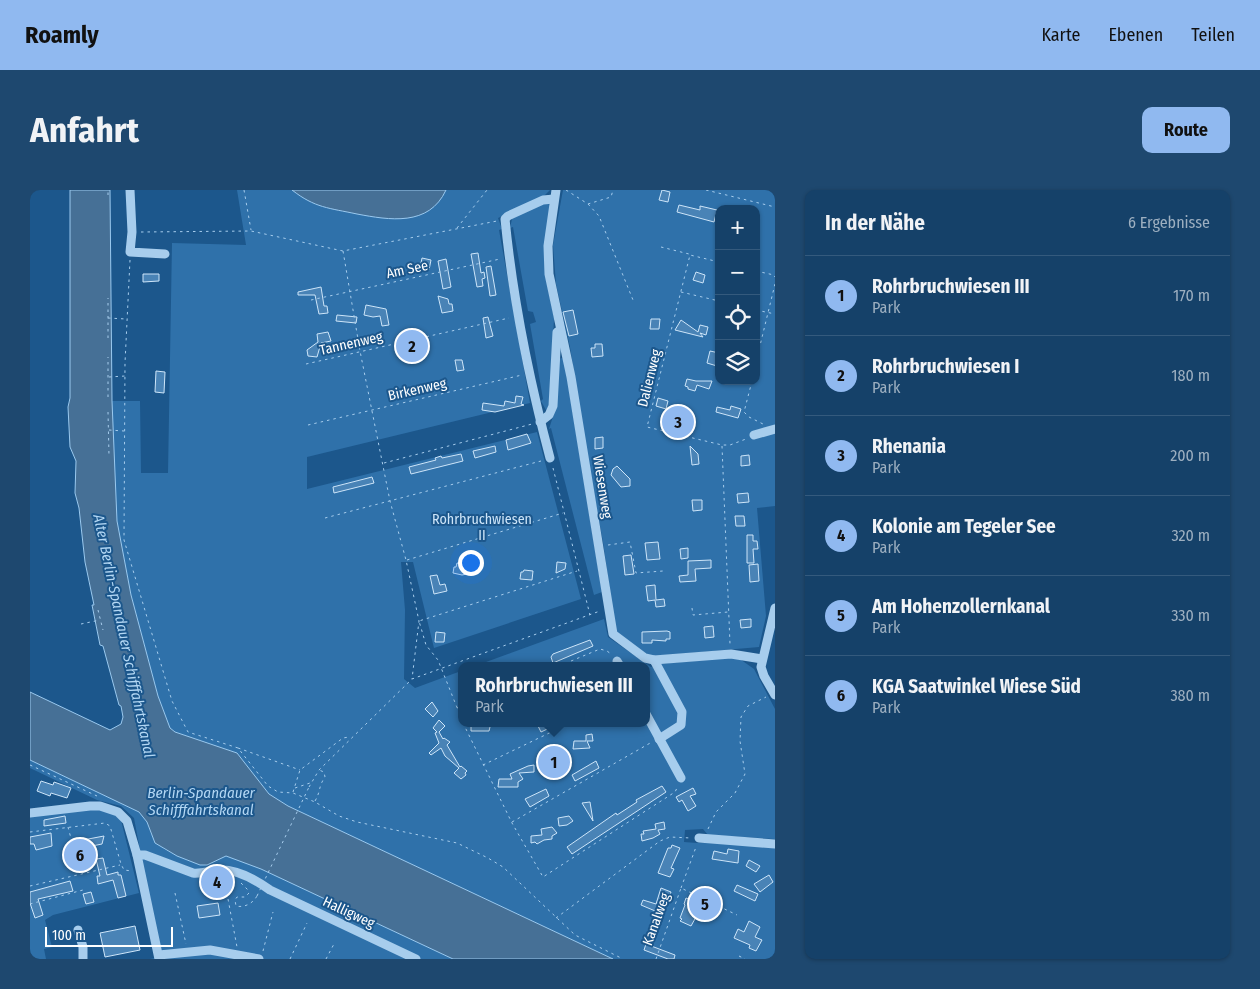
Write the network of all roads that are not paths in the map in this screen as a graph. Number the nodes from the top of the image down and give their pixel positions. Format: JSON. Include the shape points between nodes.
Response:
{"nodes":[{"id":1,"x":130,"y":190,"type":"edge"},
{"id":2,"x":555,"y":195,"type":"edge"},
{"id":3,"x":165,"y":254,"type":"dead end"},
{"id":4,"x":560,"y":328,"type":"junction"},
{"id":5,"x":540,"y":422,"type":"junction"},
{"id":6,"x":772,"y":429,"type":"edge"},
{"id":7,"x":754,"y":435,"type":"road end"},
{"id":8,"x":550,"y":458,"type":"road end"},
{"id":9,"x":775,"y":608,"type":"edge"},
{"id":10,"x":762,"y":659,"type":"junction"},
{"id":11,"x":654,"y":660,"type":"junction"},
{"id":12,"x":775,"y":694,"type":"edge"},
{"id":13,"x":650,"y":721,"type":"edge"},
{"id":14,"x":659,"y":738,"type":"junction"},
{"id":15,"x":681,"y":778,"type":"road end"},
{"id":16,"x":30,"y":813,"type":"edge"},
{"id":17,"x":699,"y":838,"type":"road end"},
{"id":18,"x":775,"y":844,"type":"edge"},
{"id":19,"x":137,"y":856,"type":"junction"},
{"id":20,"x":78,"y":930,"type":"dead end"},
{"id":21,"x":159,"y":957,"type":"edge"},
{"id":22,"x":83,"y":959,"type":"edge"},
{"id":23,"x":260,"y":959,"type":"edge"},
{"id":24,"x":416,"y":959,"type":"edge"}],
"edges":[{"from":1,"to":3,"type":"street","via":[[130,252]]},
{"from":2,"to":4,"type":"street","name":"Wiesenweg","via":[[548,274]]},
{"from":2,"to":5,"type":"street","via":[[505,219],[517,316]]},
{"from":4,"to":5,"type":"street","via":[[557,330],[553,406],[549,415]]},
{"from":4,"to":11,"type":"street","name":"Wiesenweg","via":[[612,634],[645,658]]},
{"from":5,"to":8,"type":"street"},
{"from":6,"to":7,"type":"street"},
{"from":9,"to":10,"type":"street"},
{"from":10,"to":11,"type":"street","via":[[730,654]]},
{"from":10,"to":12,"type":"street","via":[[764,676]]},
{"from":11,"to":14,"type":"street","via":[[682,712],[681,725]]},
{"from":13,"to":14,"type":"street"},
{"from":14,"to":15,"type":"street"},
{"from":16,"to":19,"type":"street","via":[[90,806],[118,812],[127,821]]},
{"from":17,"to":18,"type":"street"},
{"from":19,"to":21,"type":"street"},
{"from":19,"to":24,"type":"street","name":"Halligweg","via":[[144,855],[193,873],[226,870],[243,875]]},
{"from":20,"to":22,"type":"street"},
{"from":21,"to":23,"type":"street","via":[[210,950]]}]}
